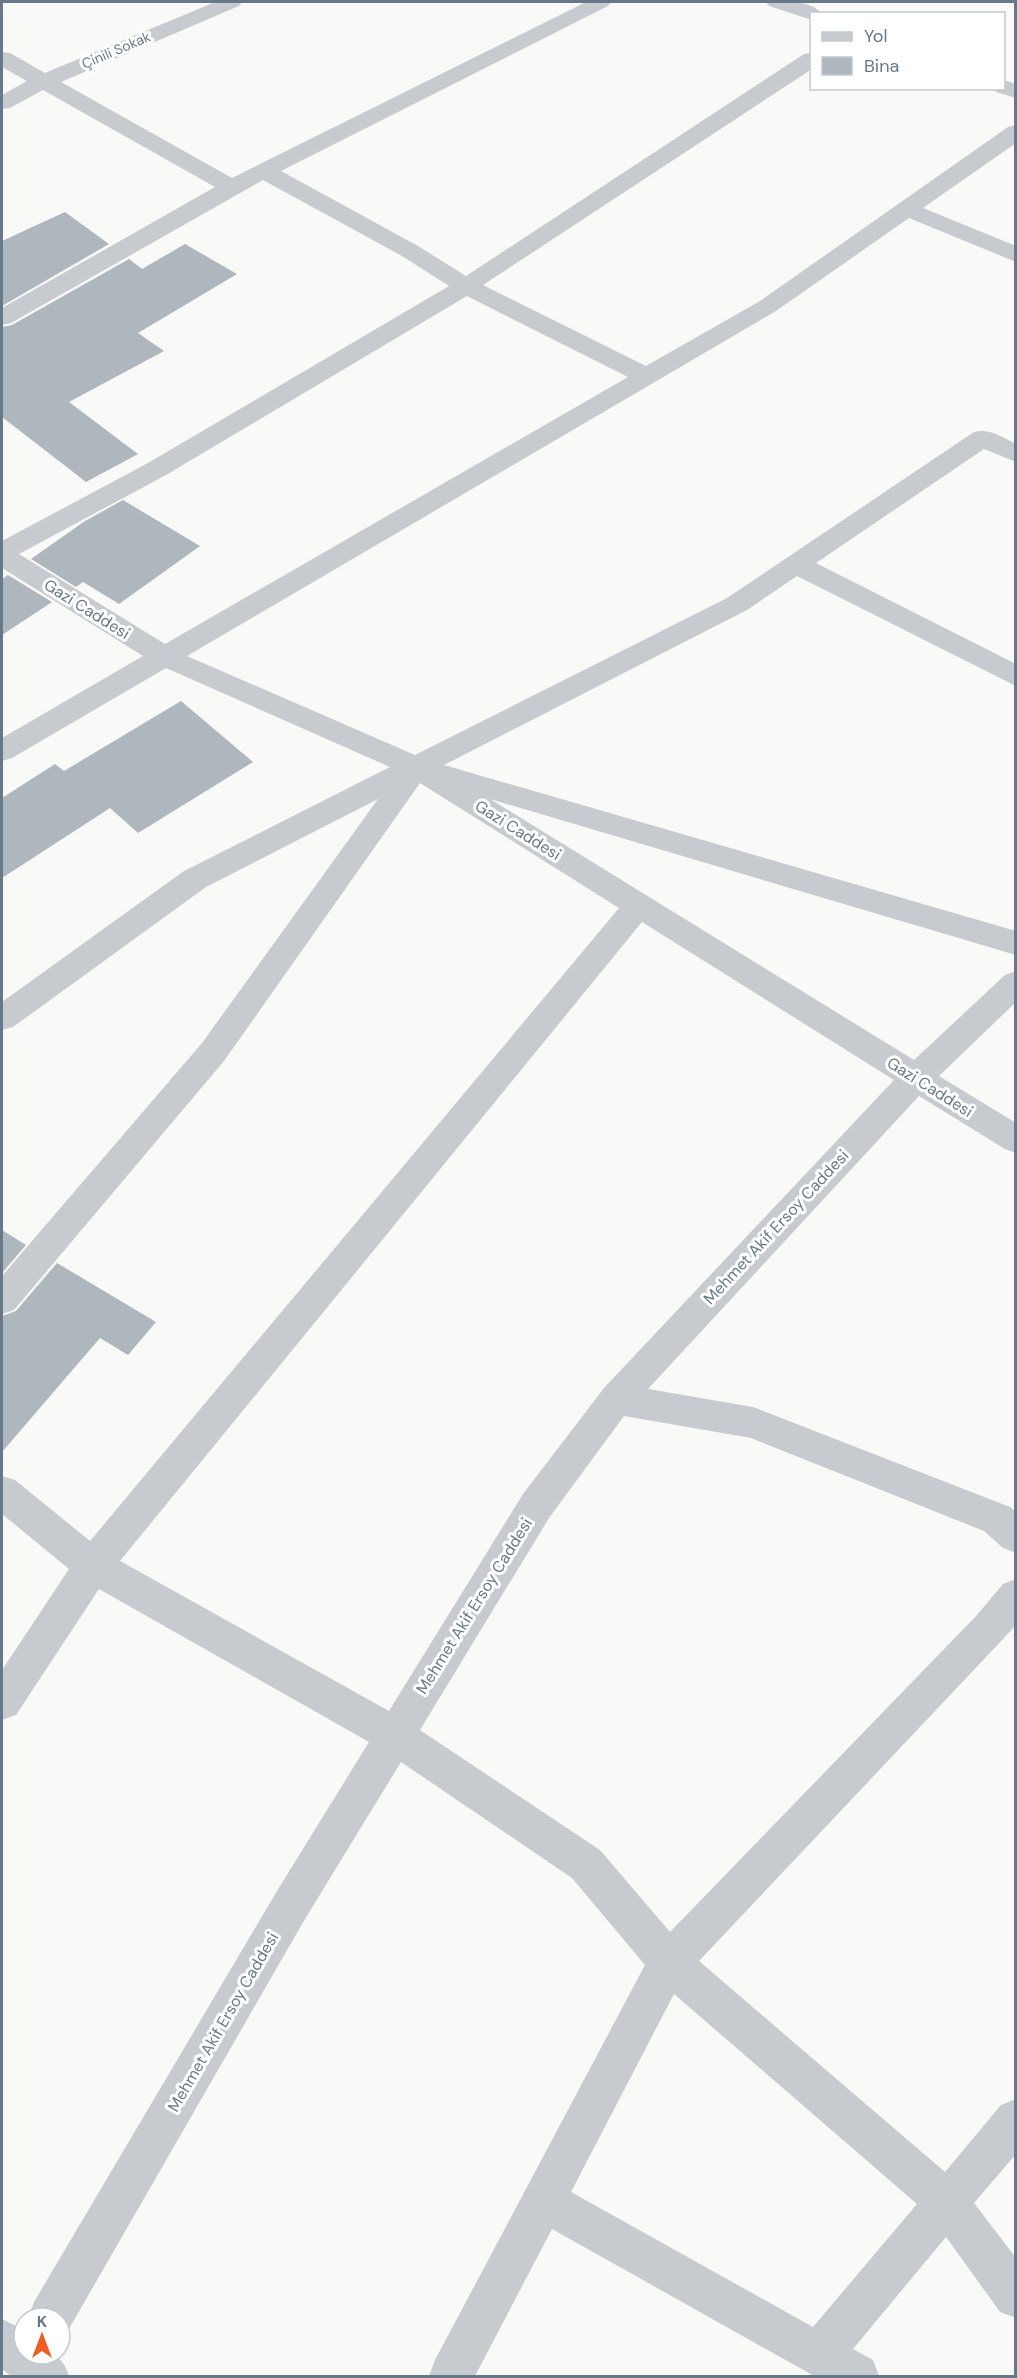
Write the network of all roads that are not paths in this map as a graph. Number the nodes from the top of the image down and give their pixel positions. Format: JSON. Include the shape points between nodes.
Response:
{"nodes":[{"id":1,"x":232,"y":2,"type":"edge"},
{"id":2,"x":601,"y":2,"type":"edge"},
{"id":3,"x":776,"y":2,"type":"edge"},
{"id":4,"x":809,"y":8,"type":"edge"},
{"id":5,"x":2,"y":58,"type":"edge"},
{"id":6,"x":810,"y":60,"type":"edge"},
{"id":7,"x":42,"y":81,"type":"junction"},
{"id":8,"x":2,"y":103,"type":"edge"},
{"id":9,"x":1016,"y":132,"type":"edge"},
{"id":10,"x":263,"y":171,"type":"junction"},
{"id":11,"x":232,"y":187,"type":"junction"},
{"id":12,"x":907,"y":209,"type":"junction"},
{"id":13,"x":1016,"y":255,"type":"edge"},
{"id":14,"x":466,"y":286,"type":"junction"},
{"id":15,"x":2,"y":318,"type":"edge"},
{"id":16,"x":648,"y":376,"type":"junction"},
{"id":17,"x":1016,"y":454,"type":"edge"},
{"id":18,"x":2,"y":554,"type":"edge"},
{"id":19,"x":796,"y":564,"type":"junction"},
{"id":20,"x":163,"y":656,"type":"junction"},
{"id":21,"x":1016,"y":676,"type":"edge"},
{"id":22,"x":2,"y":751,"type":"edge"},
{"id":23,"x":416,"y":767,"type":"junction"},
{"id":24,"x":639,"y":905,"type":"junction"},
{"id":25,"x":1016,"y":943,"type":"edge"},
{"id":26,"x":1016,"y":983,"type":"edge"},
{"id":27,"x":2,"y":1018,"type":"edge"},
{"id":28,"x":916,"y":1078,"type":"junction"},
{"id":29,"x":1016,"y":1140,"type":"edge"},
{"id":30,"x":2,"y":1300,"type":"edge"},
{"id":31,"x":616,"y":1399,"type":"junction"},
{"id":32,"x":2,"y":1492,"type":"edge"},
{"id":33,"x":1016,"y":1536,"type":"edge"},
{"id":34,"x":93,"y":1566,"type":"junction"},
{"id":35,"x":1016,"y":1596,"type":"edge"},
{"id":36,"x":2,"y":1702,"type":"edge"},
{"id":37,"x":395,"y":1736,"type":"junction"},
{"id":38,"x":669,"y":1962,"type":"junction"},
{"id":39,"x":1016,"y":2120,"type":"edge"},
{"id":40,"x":543,"y":2200,"type":"junction"},
{"id":41,"x":947,"y":2202,"type":"junction"},
{"id":42,"x":1016,"y":2296,"type":"edge"},
{"id":43,"x":57,"y":2306,"type":"edge"},
{"id":44,"x":819,"y":2355,"type":"junction"},
{"id":45,"x":451,"y":2376,"type":"edge"},
{"id":46,"x":857,"y":2376,"type":"edge"}],
"edges":[{"from":1,"to":7,"type":"street","name":"Çinili Sokak"},
{"from":2,"to":10,"type":"street"},
{"from":3,"to":4,"type":"street"},
{"from":5,"to":7,"type":"street"},
{"from":6,"to":14,"type":"street"},
{"from":7,"to":8,"type":"street","name":"Çinili Sokak"},
{"from":7,"to":11,"type":"street"},
{"from":9,"to":12,"type":"street"},
{"from":10,"to":11,"type":"street"},
{"from":10,"to":14,"type":"street"},
{"from":11,"to":15,"type":"street"},
{"from":12,"to":13,"type":"street"},
{"from":12,"to":16,"type":"street","via":[[768,306]]},
{"from":14,"to":16,"type":"street"},
{"from":14,"to":18,"type":"street","via":[[157,469]]},
{"from":16,"to":20,"type":"street"},
{"from":17,"to":19,"type":"street","via":[[983,438]]},
{"from":18,"to":20,"type":"street","name":"Gazi Caddesi"},
{"from":19,"to":21,"type":"street"},
{"from":19,"to":23,"type":"street","via":[[737,604]]},
{"from":20,"to":22,"type":"street"},
{"from":20,"to":23,"type":"street","name":"Gazi Caddesi"},
{"from":23,"to":24,"type":"street","name":"Gazi Caddesi"},
{"from":23,"to":25,"type":"street"},
{"from":23,"to":27,"type":"street","via":[[195,879]]},
{"from":23,"to":30,"type":"street","via":[[213,1052]]},
{"from":24,"to":28,"type":"street","name":"Gazi Caddesi"},
{"from":24,"to":34,"type":"street"},
{"from":26,"to":28,"type":"street","name":"Mehmet Akif Ersoy Caddesi"},
{"from":28,"to":29,"type":"street","name":"Gazi Caddesi"},
{"from":28,"to":31,"type":"street","name":"Mehmet Akif Ersoy Caddesi"},
{"from":31,"to":33,"type":"street","via":[[753,1423],[997,1519]]},
{"from":31,"to":37,"type":"street","name":"Mehmet Akif Ersoy Caddesi","via":[[536,1506]]},
{"from":32,"to":34,"type":"street"},
{"from":34,"to":36,"type":"street"},
{"from":34,"to":37,"type":"street"},
{"from":35,"to":38,"type":"street"},
{"from":37,"to":38,"type":"street","via":[[586,1864]]},
{"from":37,"to":43,"type":"street","name":"Mehmet Akif Ersoy Caddesi","via":[[291,1905]]},
{"from":38,"to":40,"type":"street"},
{"from":38,"to":41,"type":"street"},
{"from":39,"to":41,"type":"street"},
{"from":40,"to":44,"type":"street"},
{"from":40,"to":45,"type":"street"},
{"from":41,"to":42,"type":"street"},
{"from":41,"to":44,"type":"street"},
{"from":44,"to":46,"type":"street"}]}
